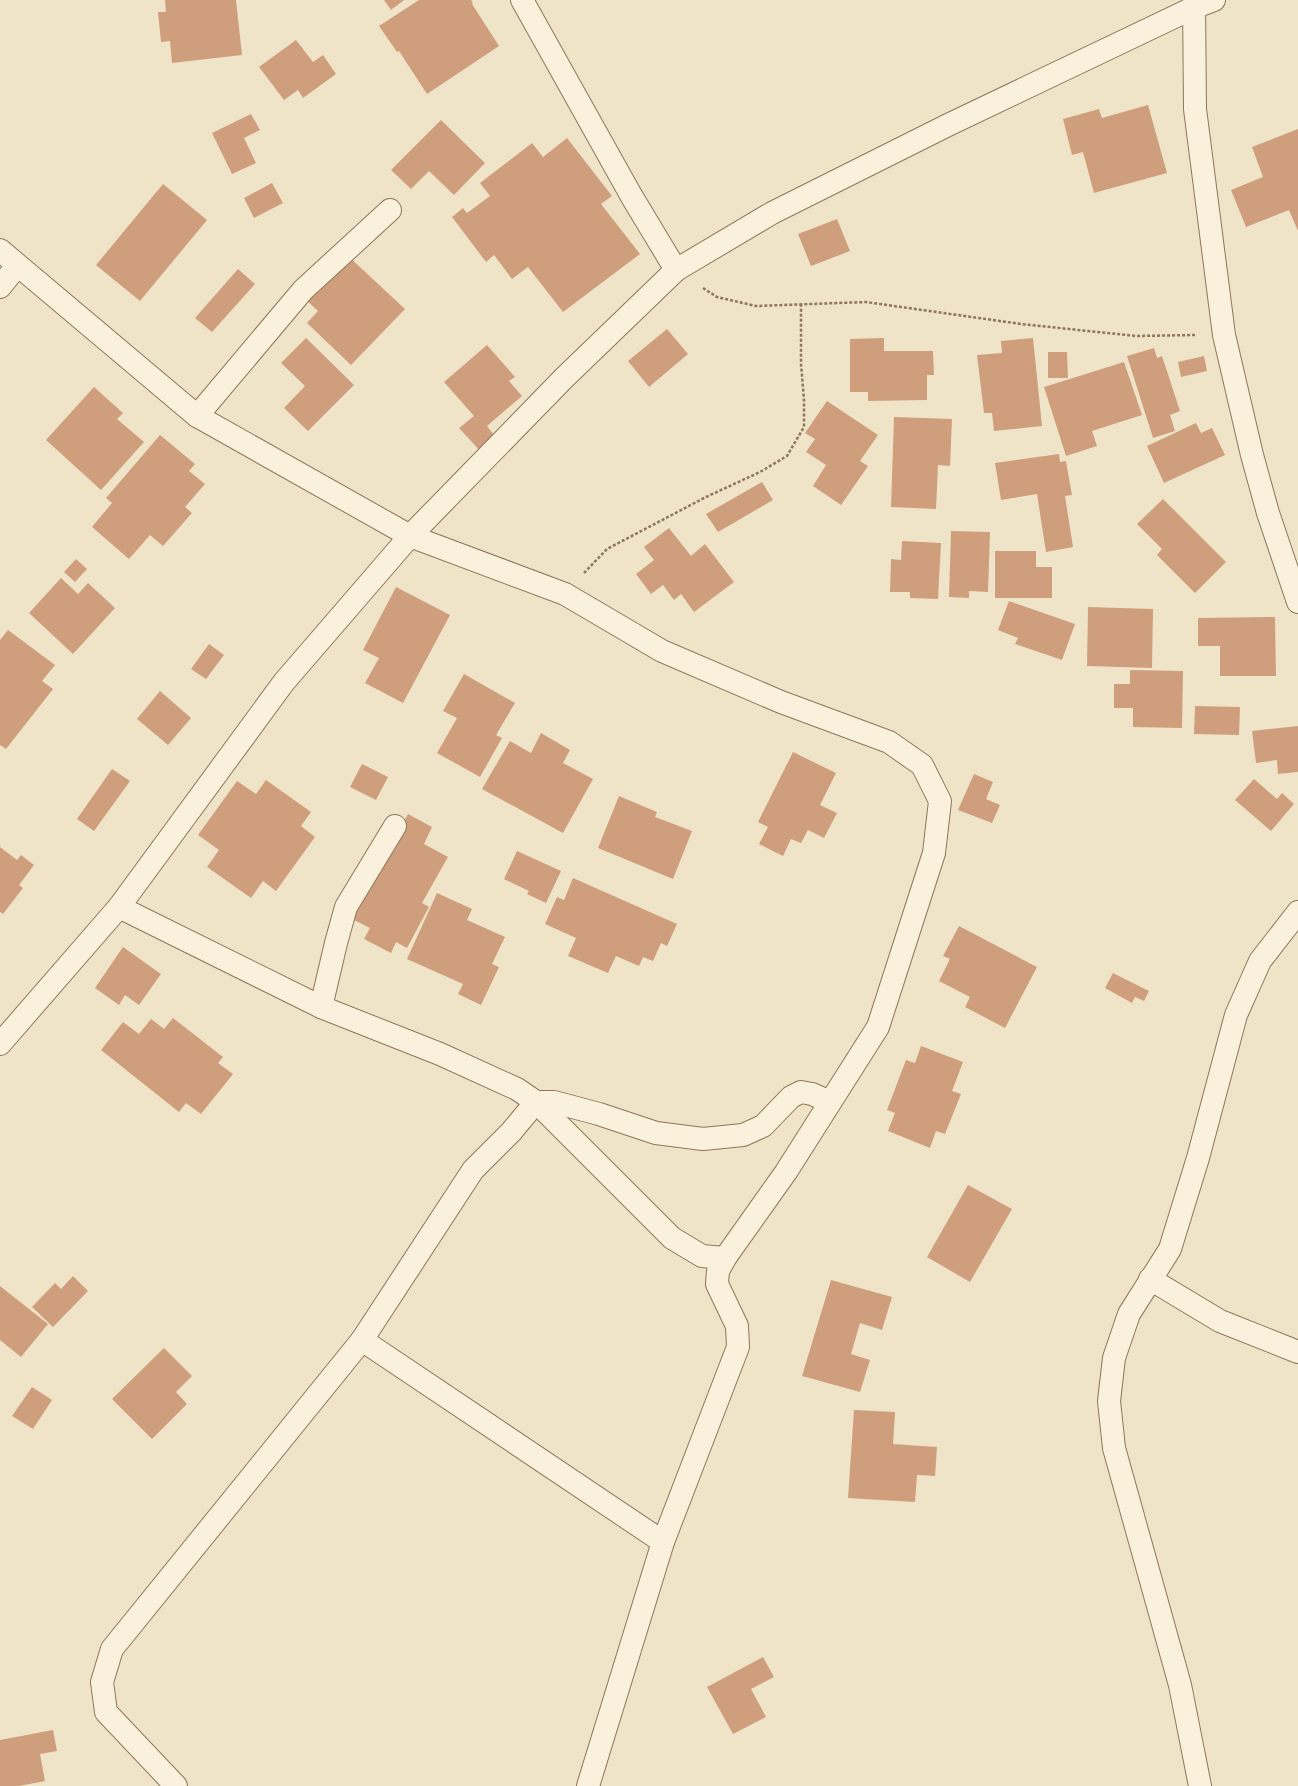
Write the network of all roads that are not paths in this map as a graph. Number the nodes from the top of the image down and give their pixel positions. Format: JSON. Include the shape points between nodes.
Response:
{"nodes":[{"id":1,"x":522,"y":0,"type":"edge"},
{"id":2,"x":1214,"y":0,"type":"edge"},
{"id":3,"x":1194,"y":4,"type":"edge"},
{"id":4,"x":390,"y":210,"type":"dead end"},
{"id":5,"x":0,"y":250,"type":"edge"},
{"id":6,"x":17,"y":266,"type":"junction"},
{"id":7,"x":676,"y":270,"type":"junction"},
{"id":8,"x":0,"y":287,"type":"edge"},
{"id":9,"x":197,"y":416,"type":"junction"},
{"id":10,"x":410,"y":536,"type":"junction"},
{"id":11,"x":1298,"y":602,"type":"edge"},
{"id":12,"x":395,"y":826,"type":"dead end"},
{"id":13,"x":119,"y":907,"type":"junction"},
{"id":14,"x":1298,"y":912,"type":"edge"},
{"id":15,"x":321,"y":1007,"type":"junction"},
{"id":16,"x":0,"y":1044,"type":"edge"},
{"id":17,"x":536,"y":1102,"type":"junction"},
{"id":18,"x":830,"y":1102,"type":"junction"},
{"id":19,"x":725,"y":1258,"type":"junction"},
{"id":20,"x":1150,"y":1279,"type":"junction"},
{"id":21,"x":362,"y":1340,"type":"junction"},
{"id":22,"x":1298,"y":1352,"type":"edge"},
{"id":23,"x":663,"y":1542,"type":"junction"},
{"id":24,"x":176,"y":1786,"type":"edge"},
{"id":25,"x":588,"y":1786,"type":"edge"},
{"id":26,"x":1200,"y":1786,"type":"edge"}],
"edges":[{"from":1,"to":7,"type":"street","via":[[632,197]]},
{"from":2,"to":3,"type":"street"},
{"from":3,"to":7,"type":"street","via":[[772,213]]},
{"from":3,"to":11,"type":"street","via":[[1195,109],[1224,335],[1268,513]]},
{"from":4,"to":9,"type":"street","via":[[303,290]]},
{"from":5,"to":6,"type":"street"},
{"from":6,"to":8,"type":"street"},
{"from":6,"to":9,"type":"street"},
{"from":7,"to":10,"type":"street","via":[[564,378]]},
{"from":9,"to":10,"type":"street"},
{"from":10,"to":13,"type":"street","via":[[284,682]]},
{"from":10,"to":18,"type":"street","via":[[565,594],[662,651],[781,702],[889,742],[922,765],[940,801],[934,853],[878,1027]]},
{"from":12,"to":15,"type":"street","via":[[346,907]]},
{"from":13,"to":15,"type":"street"},
{"from":13,"to":16,"type":"street"},
{"from":14,"to":20,"type":"street","via":[[1260,961],[1236,1015],[1198,1158],[1170,1249]]},
{"from":15,"to":17,"type":"street","via":[[447,1057],[517,1089]]},
{"from":17,"to":18,"type":"street","via":[[554,1102],[656,1133],[703,1139],[743,1135],[763,1126],[790,1097],[801,1092]]},
{"from":17,"to":19,"type":"street","via":[[672,1238],[702,1256]]},
{"from":17,"to":21,"type":"street","via":[[511,1132],[472,1170]]},
{"from":18,"to":19,"type":"street","via":[[786,1172]]},
{"from":19,"to":23,"type":"street","via":[[718,1271],[717,1284],[737,1326],[738,1347]]},
{"from":20,"to":22,"type":"street","via":[[1220,1321]]},
{"from":20,"to":26,"type":"street","via":[[1129,1314],[1114,1358],[1109,1401],[1114,1448],[1180,1685]]},
{"from":21,"to":23,"type":"street"},
{"from":21,"to":24,"type":"street","via":[[112,1650],[102,1682],[106,1712]]},
{"from":23,"to":25,"type":"street"}]}
